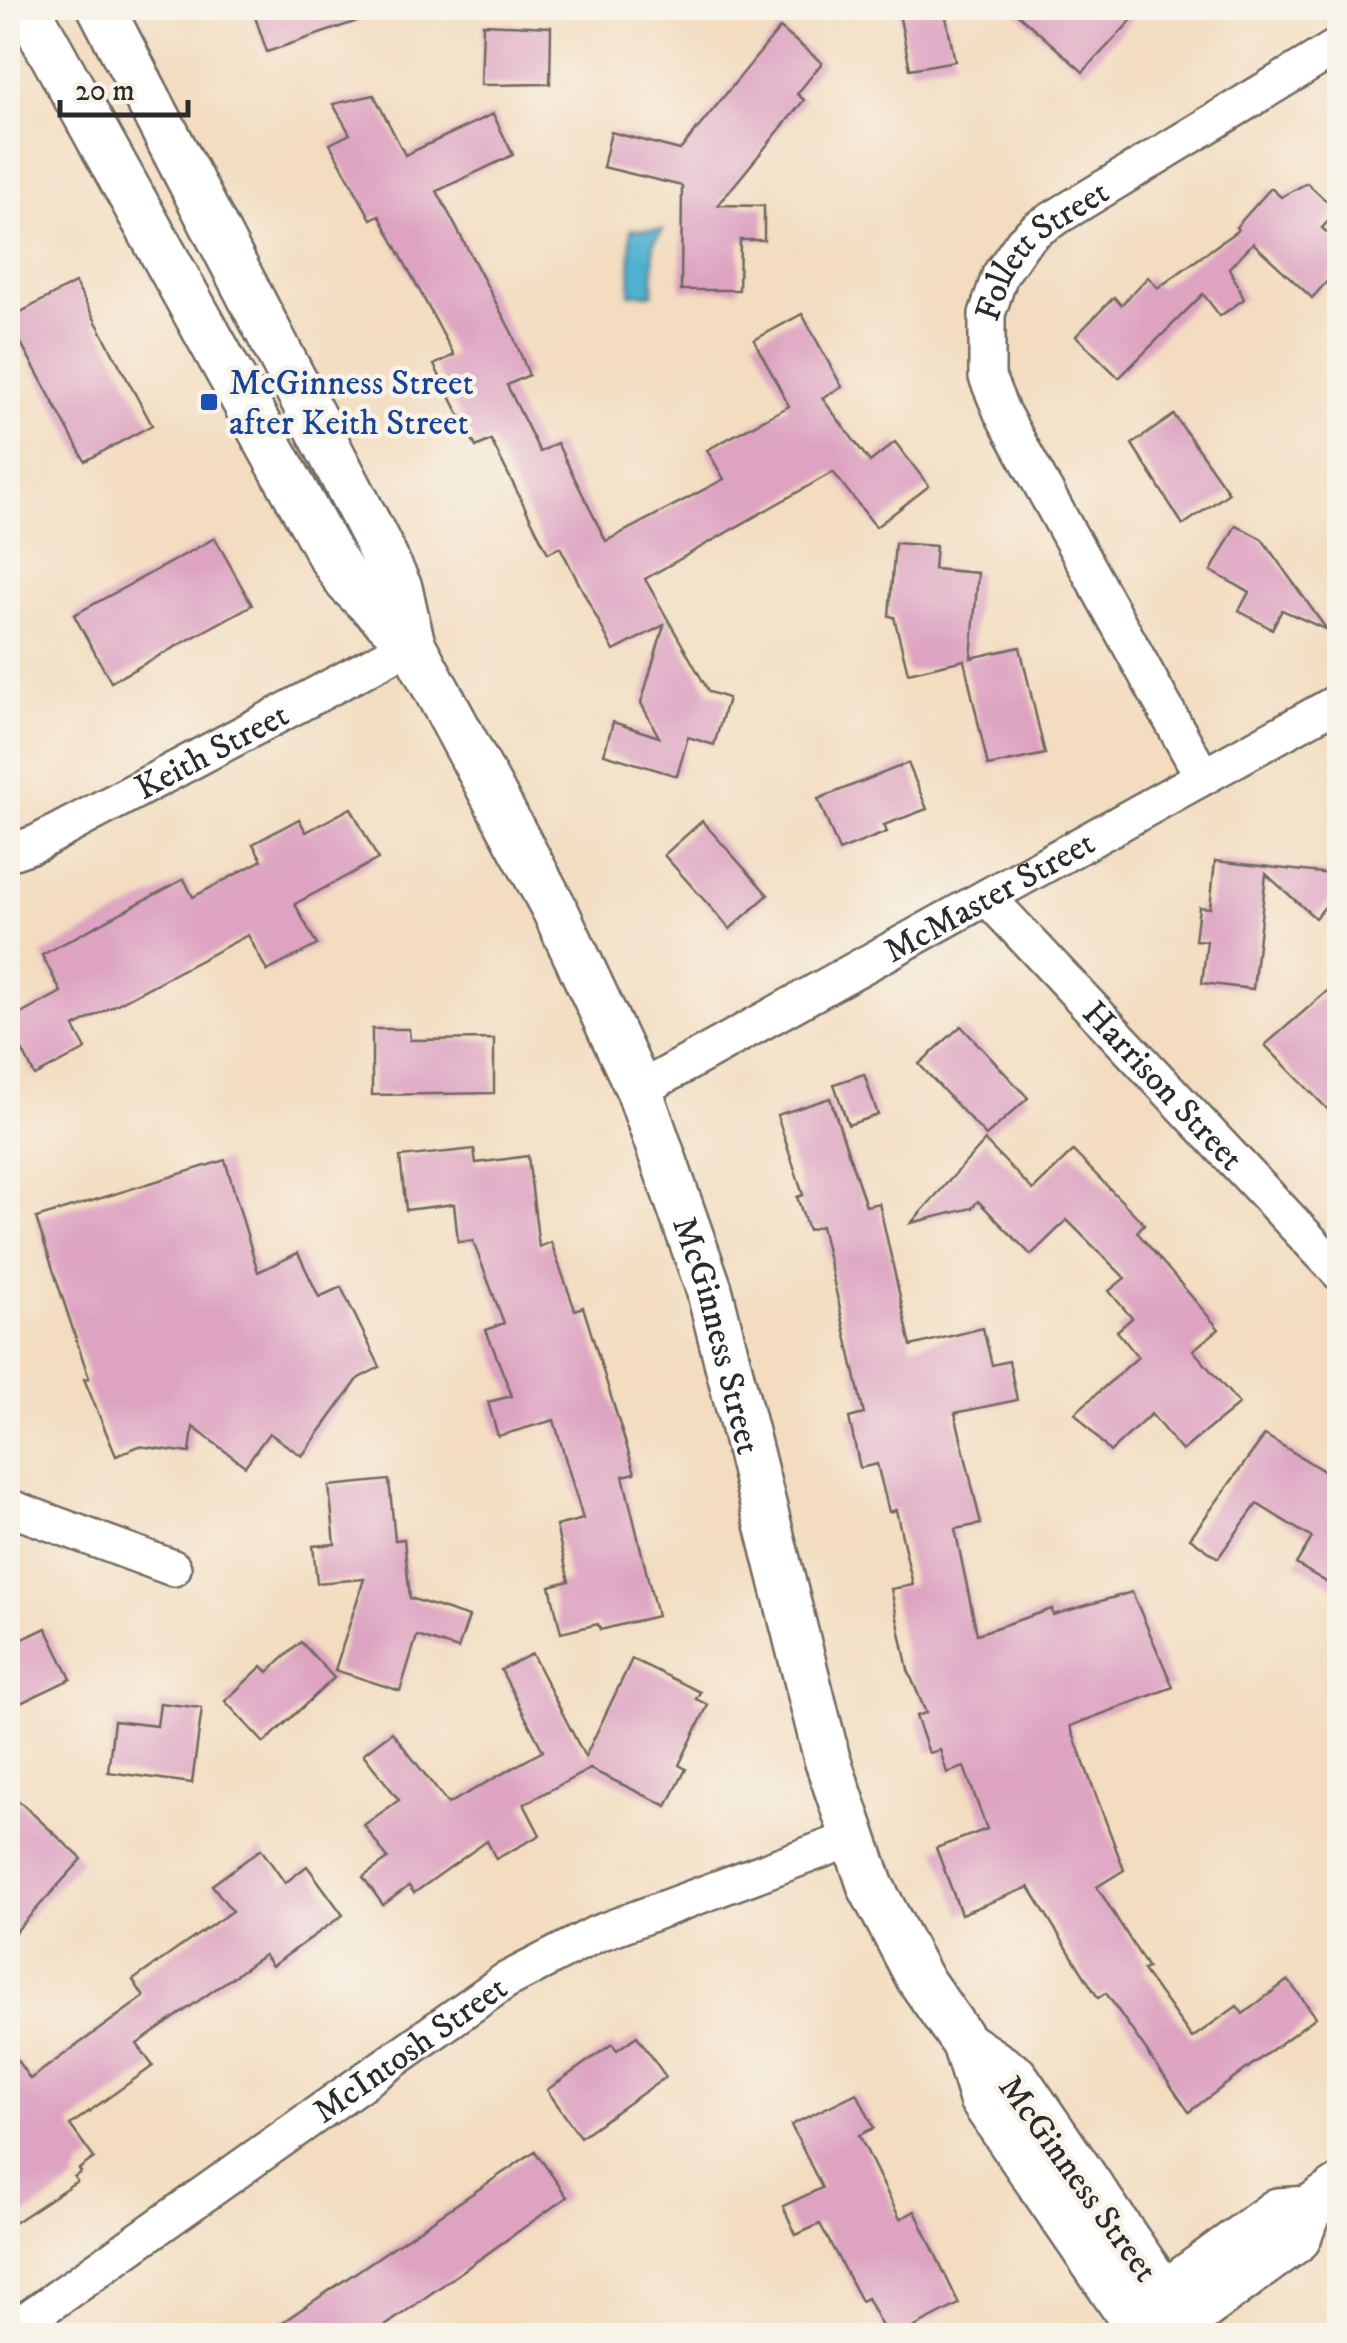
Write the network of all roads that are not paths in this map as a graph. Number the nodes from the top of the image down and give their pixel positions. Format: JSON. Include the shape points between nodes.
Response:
{"nodes":[{"id":1,"x":27,"y":8,"type":"edge"},
{"id":2,"x":100,"y":8,"type":"edge"},
{"id":3,"x":1340,"y":45,"type":"edge"},
{"id":4,"x":412,"y":644,"type":"junction"},
{"id":5,"x":1340,"y":701,"type":"edge"},
{"id":6,"x":1203,"y":776,"type":"junction"},
{"id":7,"x":8,"y":853,"type":"edge"},
{"id":8,"x":986,"y":897,"type":"junction"},
{"id":9,"x":640,"y":1090,"type":"junction"},
{"id":10,"x":1340,"y":1273,"type":"edge"},
{"id":11,"x":8,"y":1507,"type":"edge"},
{"id":12,"x":173,"y":1568,"type":"dead end"},
{"id":13,"x":851,"y":1838,"type":"junction"},
{"id":14,"x":1324,"y":2198,"type":"edge"},
{"id":15,"x":1149,"y":2323,"type":"edge"},
{"id":16,"x":8,"y":2333,"type":"edge"}],
"edges":[{"from":1,"to":4,"type":"street","name":"McGinness Street","via":[[330,556]]},
{"from":2,"to":4,"type":"street","name":"McGinness Street","via":[[375,538],[398,588]]},
{"from":3,"to":6,"type":"street","name":"Follett Street","via":[[1037,229],[1000,275],[986,314],[987,377],[1002,414]]},
{"from":4,"to":7,"type":"street","name":"Keith Street"},
{"from":4,"to":9,"type":"street","name":"McGinness Street","via":[[554,908]]},
{"from":5,"to":6,"type":"street","name":"McMaster Street"},
{"from":6,"to":8,"type":"street","name":"McMaster Street"},
{"from":8,"to":9,"type":"street","name":"McMaster Street"},
{"from":8,"to":10,"type":"street","name":"Harrison Street"},
{"from":9,"to":13,"type":"street","name":"McGinness Street","via":[[709,1289]]},
{"from":11,"to":12,"type":"street"},
{"from":13,"to":15,"type":"street","name":"McGinness Street","via":[[918,1978],[965,2044],[1015,2076]]},
{"from":13,"to":16,"type":"street","name":"McIntosh Street","via":[[596,1934],[505,1982]]},
{"from":14,"to":15,"type":"street","via":[[1278,2211]]}]}
